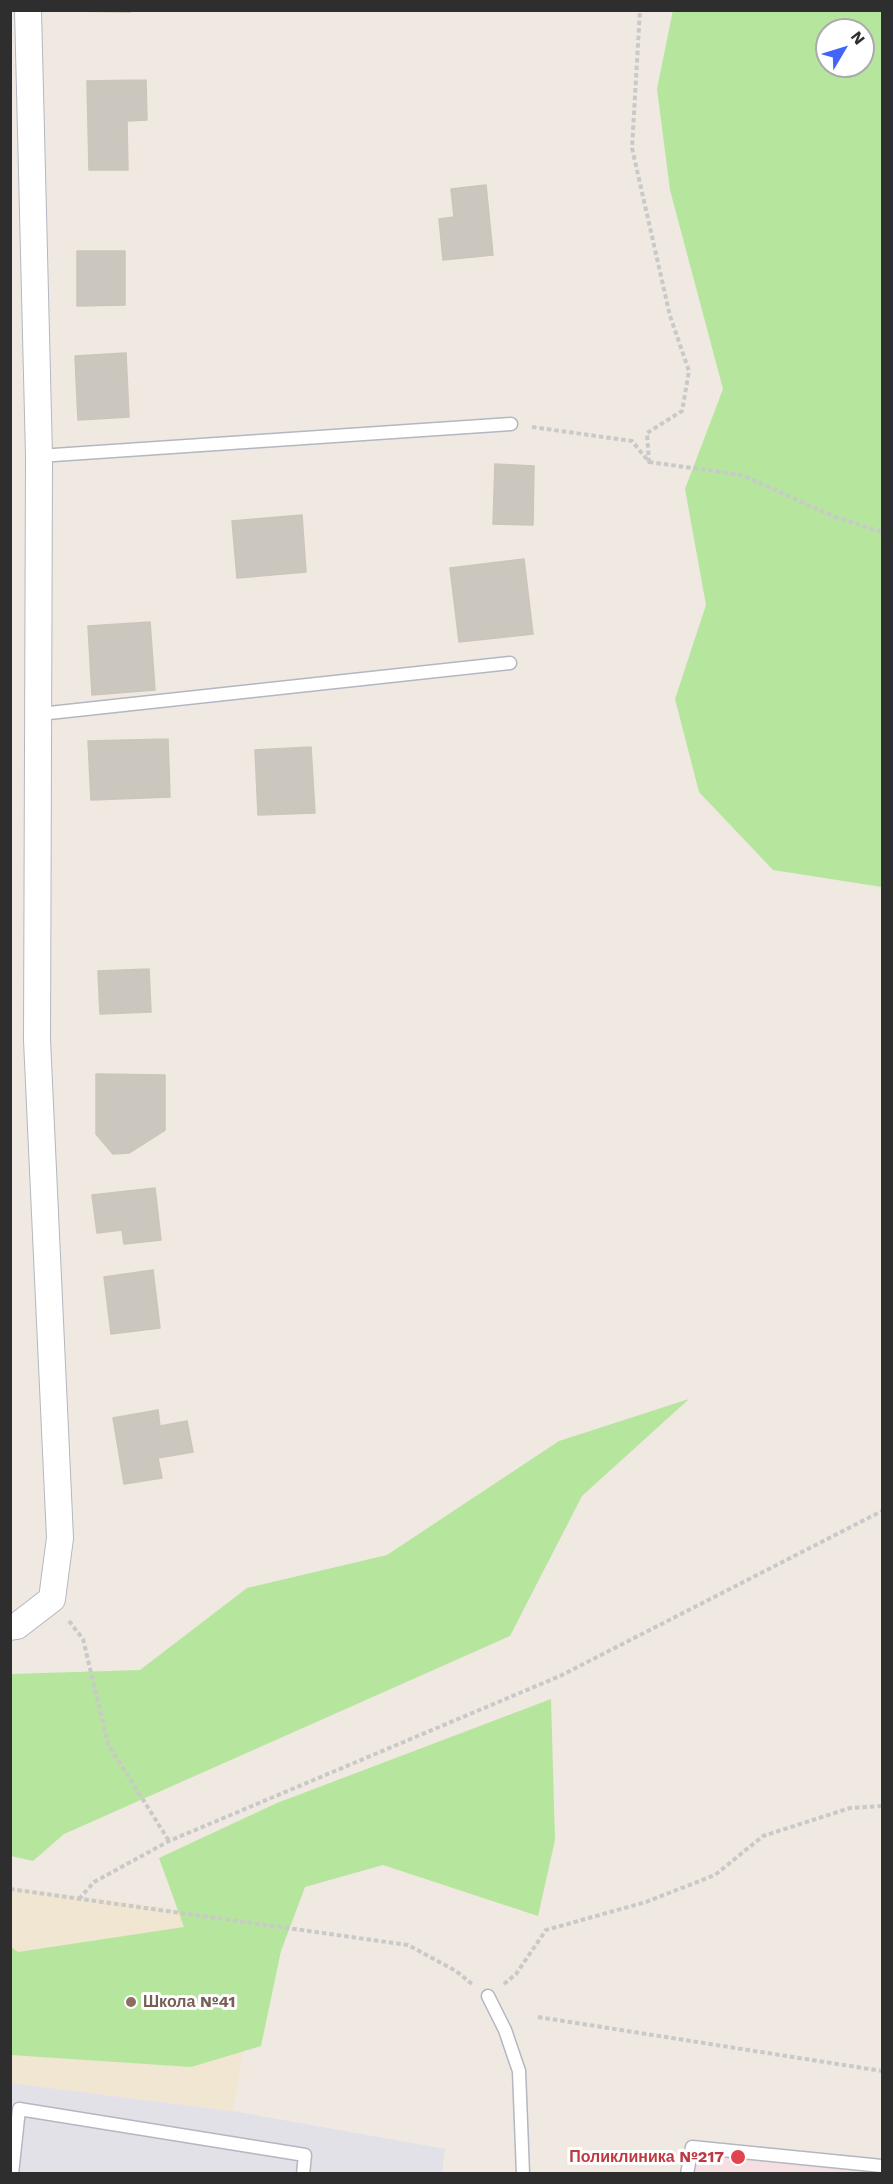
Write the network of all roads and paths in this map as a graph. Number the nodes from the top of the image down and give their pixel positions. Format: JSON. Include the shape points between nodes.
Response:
{"nodes":[{"id":1,"x":28,"y":10,"type":"edge"},
{"id":2,"x":640,"y":10,"type":"edge"},
{"id":3,"x":511,"y":424,"type":"joint"},
{"id":4,"x":39,"y":456,"type":"junction"},
{"id":5,"x":649,"y":462,"type":"junction"},
{"id":6,"x":882,"y":532,"type":"edge"},
{"id":7,"x":510,"y":663,"type":"dead end"},
{"id":8,"x":40,"y":714,"type":"junction"},
{"id":9,"x":882,"y":1511,"type":"edge"},
{"id":10,"x":52,"y":1599,"type":"junction"},
{"id":11,"x":10,"y":1627,"type":"edge"},
{"id":12,"x":882,"y":1806,"type":"edge"},
{"id":13,"x":169,"y":1841,"type":"junction"},
{"id":14,"x":10,"y":1889,"type":"edge"},
{"id":15,"x":79,"y":1899,"type":"junction"},
{"id":16,"x":488,"y":1996,"type":"junction"},
{"id":17,"x":538,"y":2017,"type":"dead end"},
{"id":18,"x":882,"y":2071,"type":"edge"},
{"id":19,"x":882,"y":2166,"type":"edge"},
{"id":20,"x":12,"y":2174,"type":"edge"},
{"id":21,"x":303,"y":2174,"type":"edge"},
{"id":22,"x":523,"y":2174,"type":"edge"},
{"id":23,"x":687,"y":2174,"type":"edge"}],
"edges":[{"from":1,"to":4,"type":"street"},
{"from":2,"to":5,"type":"path","via":[[632,148],[670,316],[689,371],[682,411],[647,434]]},
{"from":3,"to":4,"type":"lane"},
{"from":3,"to":5,"type":"path","via":[[632,441]]},
{"from":4,"to":8,"type":"street"},
{"from":5,"to":6,"type":"path","via":[[742,475],[835,517]]},
{"from":7,"to":8,"type":"lane"},
{"from":8,"to":10,"type":"street","via":[[37,1040],[60,1538]]},
{"from":9,"to":13,"type":"path","via":[[560,1676]]},
{"from":10,"to":11,"type":"street","via":[[17,1626]]},
{"from":10,"to":13,"type":"path","via":[[83,1639],[108,1744]]},
{"from":12,"to":16,"type":"path","via":[[850,1808],[763,1836],[715,1875],[646,1902],[546,1930],[516,1974]]},
{"from":13,"to":15,"type":"path","via":[[94,1882]]},
{"from":14,"to":15,"type":"path"},
{"from":15,"to":16,"type":"path","via":[[408,1945],[456,1971]]},
{"from":16,"to":22,"type":"lane","via":[[519,2071]]},
{"from":17,"to":18,"type":"path"},
{"from":19,"to":23,"type":"lane","via":[[692,2147]]},
{"from":20,"to":21,"type":"lane","via":[[19,2109],[305,2155]]}]}
